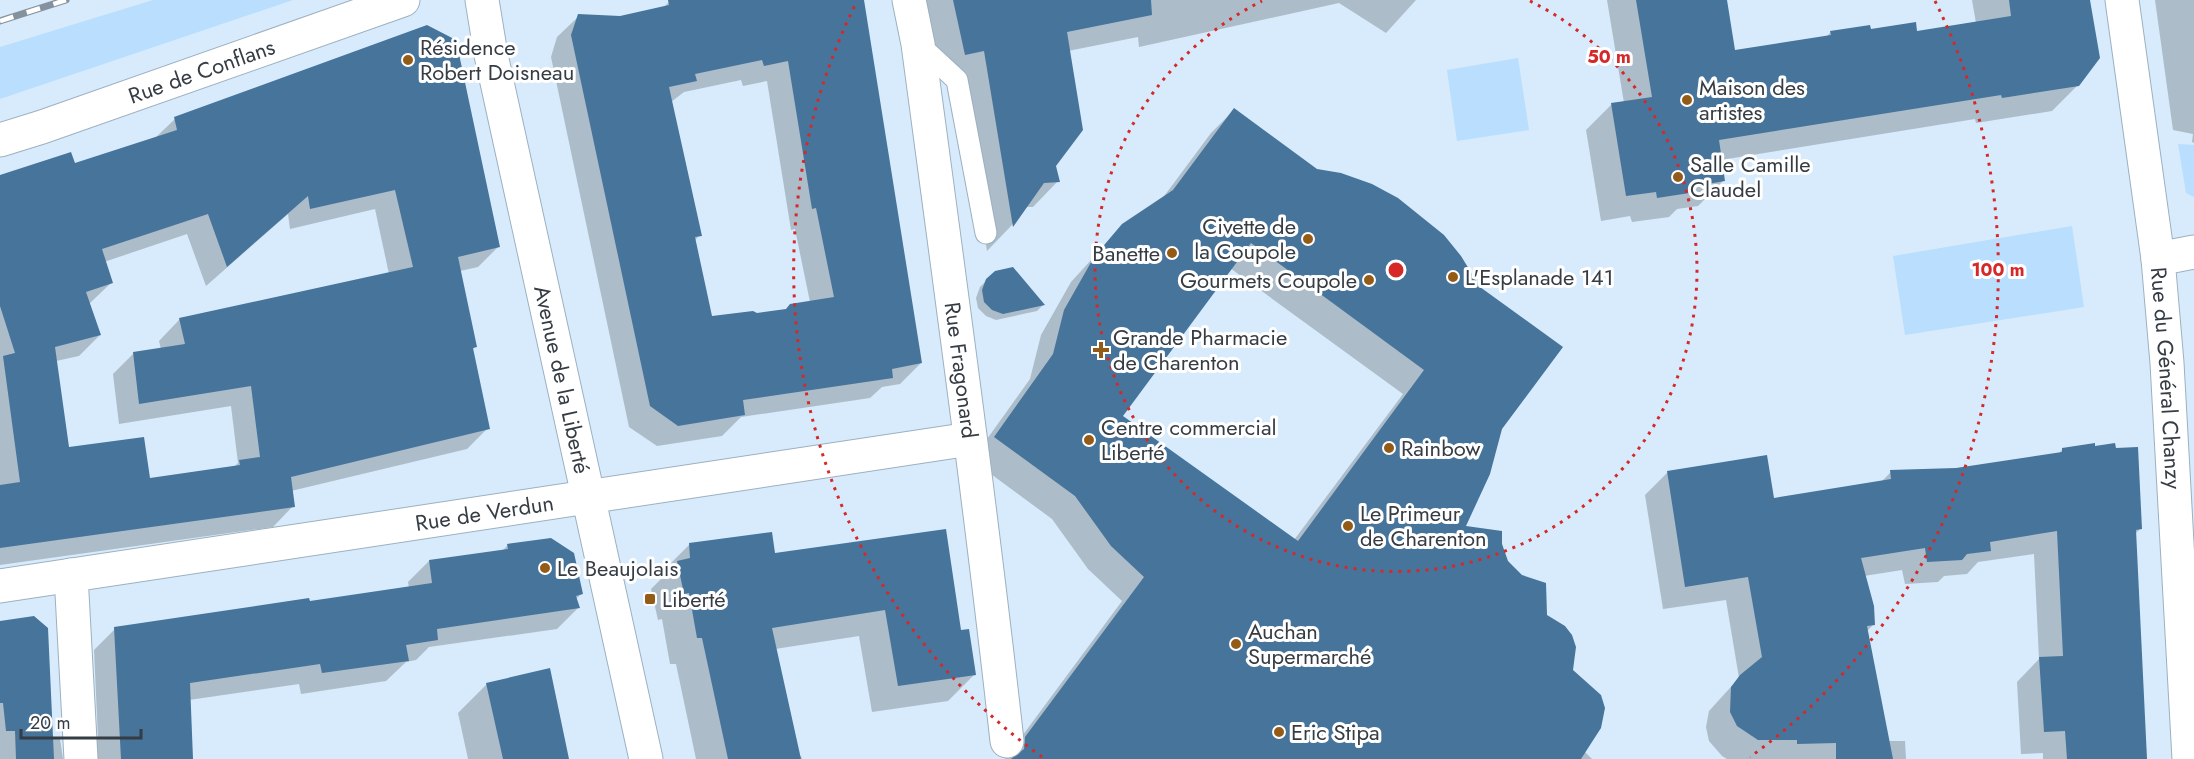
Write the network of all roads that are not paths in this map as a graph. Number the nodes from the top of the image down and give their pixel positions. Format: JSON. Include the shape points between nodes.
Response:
{"nodes":[{"id":1,"x":403,"y":0,"type":"edge"},
{"id":2,"x":482,"y":0,"type":"edge"},
{"id":3,"x":909,"y":0,"type":"edge"},
{"id":4,"x":2122,"y":0,"type":"edge"},
{"id":5,"x":918,"y":45,"type":"junction"},
{"id":6,"x":0,"y":140,"type":"edge"},
{"id":7,"x":986,"y":233,"type":"dead end"},
{"id":8,"x":2194,"y":252,"type":"edge"},
{"id":9,"x":2158,"y":259,"type":"junction"},
{"id":10,"x":970,"y":439,"type":"junction"},
{"id":11,"x":588,"y":497,"type":"junction"},
{"id":12,"x":71,"y":575,"type":"junction"},
{"id":13,"x":0,"y":586,"type":"edge"},
{"id":14,"x":1007,"y":741,"type":"dead end"},
{"id":15,"x":81,"y":759,"type":"edge"},
{"id":16,"x":646,"y":759,"type":"edge"},
{"id":17,"x":2189,"y":759,"type":"edge"}],
"edges":[{"from":1,"to":6,"type":"street","name":"Rue de Conflans"},
{"from":2,"to":11,"type":"street","name":"Avenue de la Liberté"},
{"from":3,"to":5,"type":"street","name":"Rue Fragonard"},
{"from":4,"to":9,"type":"street","name":"Rue du Général Chanzy"},
{"from":5,"to":7,"type":"lane","via":[[957,80]]},
{"from":5,"to":10,"type":"street","name":"Rue Fragonard"},
{"from":8,"to":9,"type":"street"},
{"from":9,"to":17,"type":"street","name":"Rue du Général Chanzy"},
{"from":10,"to":11,"type":"street","name":"Rue de Verdun"},
{"from":10,"to":14,"type":"street","name":"Rue Fragonard"},
{"from":11,"to":12,"type":"street","name":"Rue de Verdun"},
{"from":11,"to":16,"type":"street","name":"Avenue de la Liberté"},
{"from":12,"to":13,"type":"street","name":"Rue de Verdun"},
{"from":12,"to":15,"type":"street"}]}
